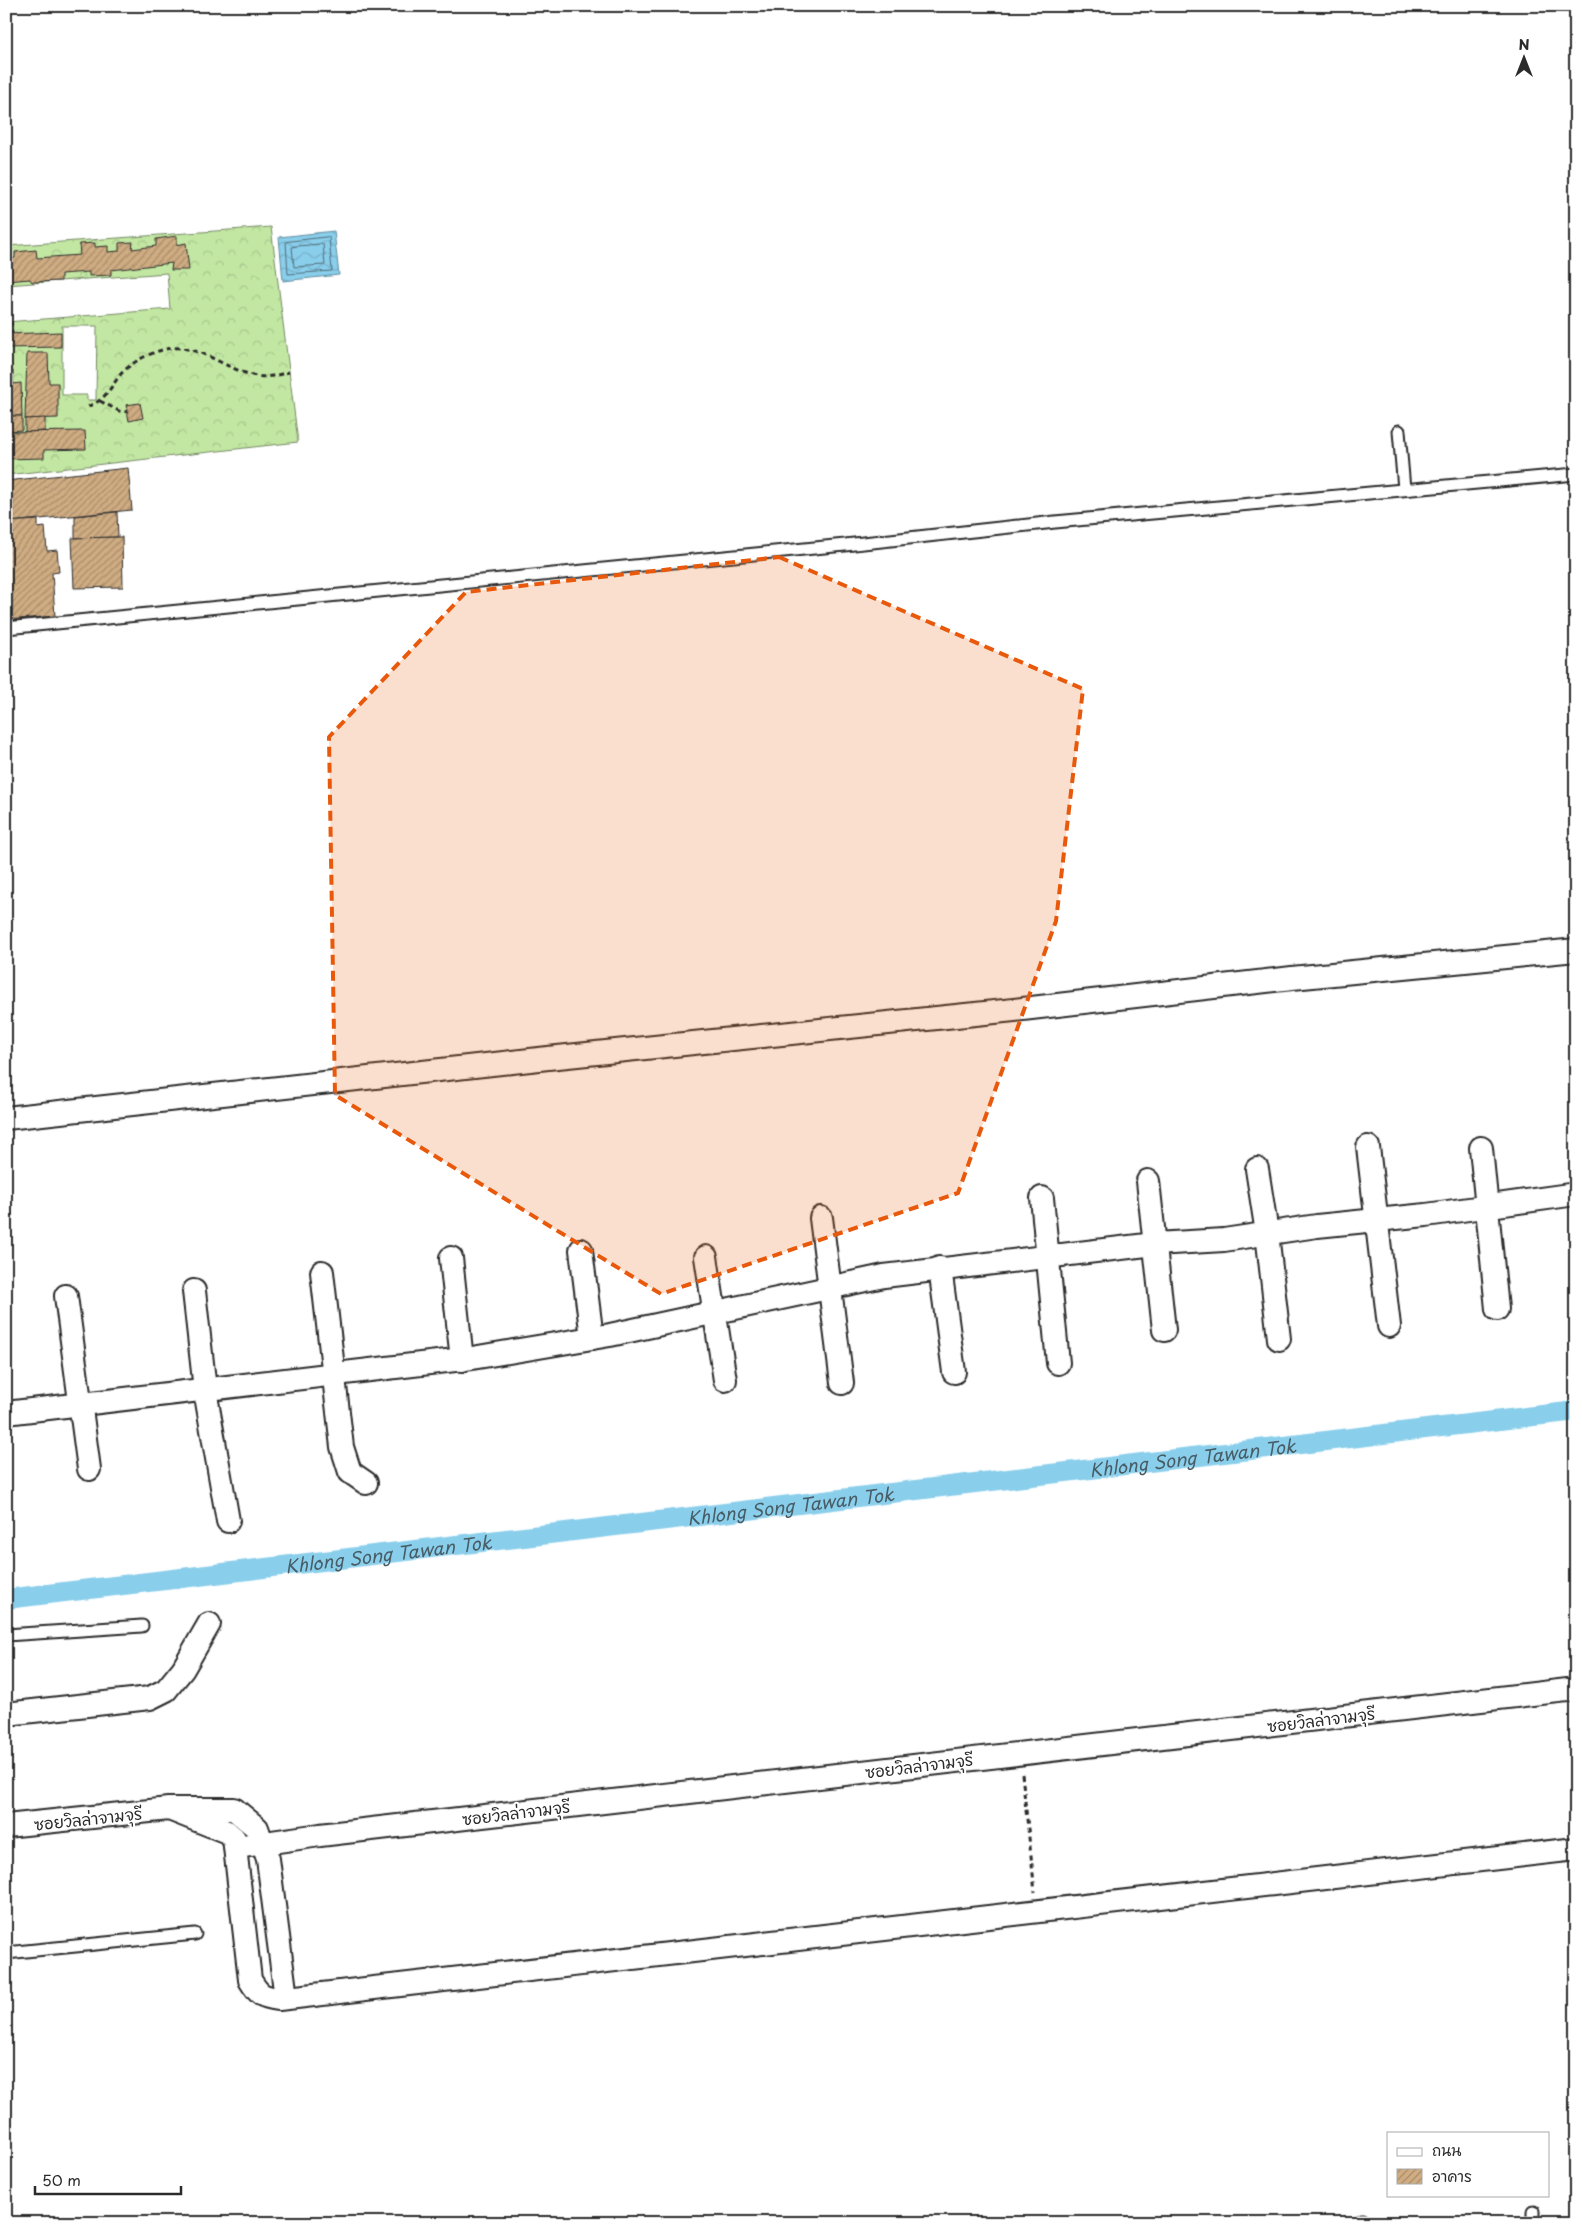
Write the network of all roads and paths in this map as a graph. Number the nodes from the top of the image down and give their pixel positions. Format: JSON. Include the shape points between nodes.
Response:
{"nodes":[{"id":1,"x":11,"y":321,"type":"dead end"},
{"id":2,"x":12,"y":334,"type":"dead end"},
{"id":3,"x":289,"y":372,"type":"dead end"},
{"id":4,"x":100,"y":401,"type":"junction"},
{"id":5,"x":88,"y":406,"type":"dead end"},
{"id":6,"x":128,"y":412,"type":"dead end"},
{"id":7,"x":1399,"y":432,"type":"dead end"},
{"id":8,"x":1576,"y":474,"type":"edge"},
{"id":9,"x":1404,"y":489,"type":"junction"},
{"id":10,"x":6,"y":628,"type":"edge"},
{"id":11,"x":1576,"y":950,"type":"edge"},
{"id":12,"x":6,"y":1118,"type":"edge"},
{"id":13,"x":1368,"y":1147,"type":"dead end"},
{"id":14,"x":1481,"y":1148,"type":"dead end"},
{"id":15,"x":1257,"y":1169,"type":"dead end"},
{"id":16,"x":1148,"y":1181,"type":"dead end"},
{"id":17,"x":1576,"y":1194,"type":"edge"},
{"id":18,"x":1042,"y":1198,"type":"dead end"},
{"id":19,"x":1486,"y":1207,"type":"junction"},
{"id":20,"x":821,"y":1218,"type":"dead end"},
{"id":21,"x":1375,"y":1220,"type":"junction"},
{"id":22,"x":1267,"y":1233,"type":"junction"},
{"id":23,"x":1155,"y":1244,"type":"junction"},
{"id":24,"x":581,"y":1250,"type":"dead end"},
{"id":25,"x":1048,"y":1256,"type":"junction"},
{"id":26,"x":706,"y":1257,"type":"dead end"},
{"id":27,"x":451,"y":1258,"type":"dead end"},
{"id":28,"x":940,"y":1268,"type":"junction"},
{"id":29,"x":322,"y":1272,"type":"dead end"},
{"id":30,"x":830,"y":1287,"type":"junction"},
{"id":31,"x":194,"y":1291,"type":"dead end"},
{"id":32,"x":66,"y":1296,"type":"dead end"},
{"id":33,"x":1497,"y":1309,"type":"dead end"},
{"id":34,"x":715,"y":1313,"type":"junction"},
{"id":35,"x":1389,"y":1326,"type":"dead end"},
{"id":36,"x":1164,"y":1330,"type":"dead end"},
{"id":37,"x":592,"y":1338,"type":"junction"},
{"id":38,"x":1280,"y":1339,"type":"dead end"},
{"id":39,"x":462,"y":1360,"type":"junction"},
{"id":40,"x":1058,"y":1363,"type":"dead end"},
{"id":41,"x":954,"y":1372,"type":"dead end"},
{"id":42,"x":335,"y":1375,"type":"junction"},
{"id":43,"x":724,"y":1380,"type":"dead end"},
{"id":44,"x":842,"y":1383,"type":"dead end"},
{"id":45,"x":206,"y":1390,"type":"junction"},
{"id":46,"x":80,"y":1404,"type":"junction"},
{"id":47,"x":6,"y":1412,"type":"edge"},
{"id":48,"x":89,"y":1469,"type":"dead end"},
{"id":49,"x":366,"y":1483,"type":"dead end"},
{"id":50,"x":228,"y":1521,"type":"dead end"},
{"id":51,"x":209,"y":1624,"type":"dead end"},
{"id":52,"x":142,"y":1626,"type":"dead end"},
{"id":53,"x":6,"y":1635,"type":"edge"},
{"id":54,"x":1576,"y":1689,"type":"edge"},
{"id":55,"x":6,"y":1714,"type":"edge"},
{"id":56,"x":1020,"y":1754,"type":"junction"},
{"id":57,"x":169,"y":1809,"type":"junction"},
{"id":58,"x":6,"y":1826,"type":"edge"},
{"id":59,"x":262,"y":1844,"type":"junction"},
{"id":60,"x":236,"y":1848,"type":"junction"},
{"id":61,"x":1576,"y":1849,"type":"edge"},
{"id":62,"x":1037,"y":1911,"type":"junction"},
{"id":63,"x":195,"y":1934,"type":"dead end"},
{"id":64,"x":6,"y":1953,"type":"edge"},
{"id":65,"x":286,"y":1998,"type":"junction"},
{"id":66,"x":1534,"y":2211,"type":"dead end"},
{"id":67,"x":1534,"y":2223,"type":"edge"}],
"edges":[{"from":1,"to":2,"type":"path"},
{"from":3,"to":4,"type":"path","via":[[271,377],[253,376],[204,354],[175,348],[141,358],[121,374]]},
{"from":4,"to":5,"type":"path"},
{"from":4,"to":6,"type":"path"},
{"from":7,"to":9,"type":"lane"},
{"from":8,"to":9,"type":"lane"},
{"from":9,"to":10,"type":"lane"},
{"from":11,"to":12,"type":"street"},
{"from":13,"to":21,"type":"street"},
{"from":14,"to":19,"type":"street"},
{"from":15,"to":22,"type":"street"},
{"from":16,"to":23,"type":"street"},
{"from":17,"to":19,"type":"street"},
{"from":18,"to":25,"type":"street"},
{"from":19,"to":21,"type":"street"},
{"from":19,"to":33,"type":"street"},
{"from":20,"to":30,"type":"street"},
{"from":21,"to":22,"type":"street"},
{"from":21,"to":35,"type":"street"},
{"from":22,"to":23,"type":"street","via":[[1224,1240]]},
{"from":22,"to":38,"type":"street"},
{"from":23,"to":25,"type":"street"},
{"from":23,"to":36,"type":"street"},
{"from":24,"to":37,"type":"street"},
{"from":25,"to":28,"type":"street"},
{"from":25,"to":40,"type":"street"},
{"from":26,"to":34,"type":"street"},
{"from":27,"to":39,"type":"street"},
{"from":28,"to":30,"type":"street"},
{"from":28,"to":41,"type":"street"},
{"from":29,"to":42,"type":"street"},
{"from":30,"to":34,"type":"street"},
{"from":30,"to":44,"type":"street"},
{"from":31,"to":45,"type":"street"},
{"from":32,"to":46,"type":"street"},
{"from":34,"to":37,"type":"street"},
{"from":34,"to":43,"type":"street"},
{"from":37,"to":39,"type":"street"},
{"from":39,"to":42,"type":"street"},
{"from":42,"to":45,"type":"street"},
{"from":42,"to":49,"type":"street","via":[[342,1447],[350,1472]]},
{"from":45,"to":46,"type":"street"},
{"from":45,"to":50,"type":"street"},
{"from":46,"to":47,"type":"street"},
{"from":46,"to":48,"type":"street"},
{"from":51,"to":55,"type":"street","via":[[183,1669],[166,1690],[150,1698]]},
{"from":52,"to":53,"type":"lane"},
{"from":54,"to":56,"type":"street","name":"ซอยวิลล่าจามจุรี"},
{"from":56,"to":59,"type":"street","name":"ซอยวิลล่าจามจุรี"},
{"from":56,"to":62,"type":"path"},
{"from":57,"to":58,"type":"street","name":"ซอยวิลล่าจามจุรี"},
{"from":57,"to":59,"type":"street","name":"ซอยวิลล่าจามจุรี","via":[[234,1809],[256,1828]]},
{"from":57,"to":60,"type":"street","name":"ซอยวิลล่าจามจุรี","via":[[227,1832],[234,1838]]},
{"from":59,"to":60,"type":"street","name":"ซอยวิลล่าจามจุรี"},
{"from":59,"to":65,"type":"street","name":"ซอยวิลล่าจามจุรี","via":[[268,1860]]},
{"from":60,"to":65,"type":"street","via":[[250,1980],[256,1991],[265,1997]]},
{"from":61,"to":62,"type":"street"},
{"from":62,"to":65,"type":"street"},
{"from":63,"to":64,"type":"lane"},
{"from":66,"to":67,"type":"lane"}]}
